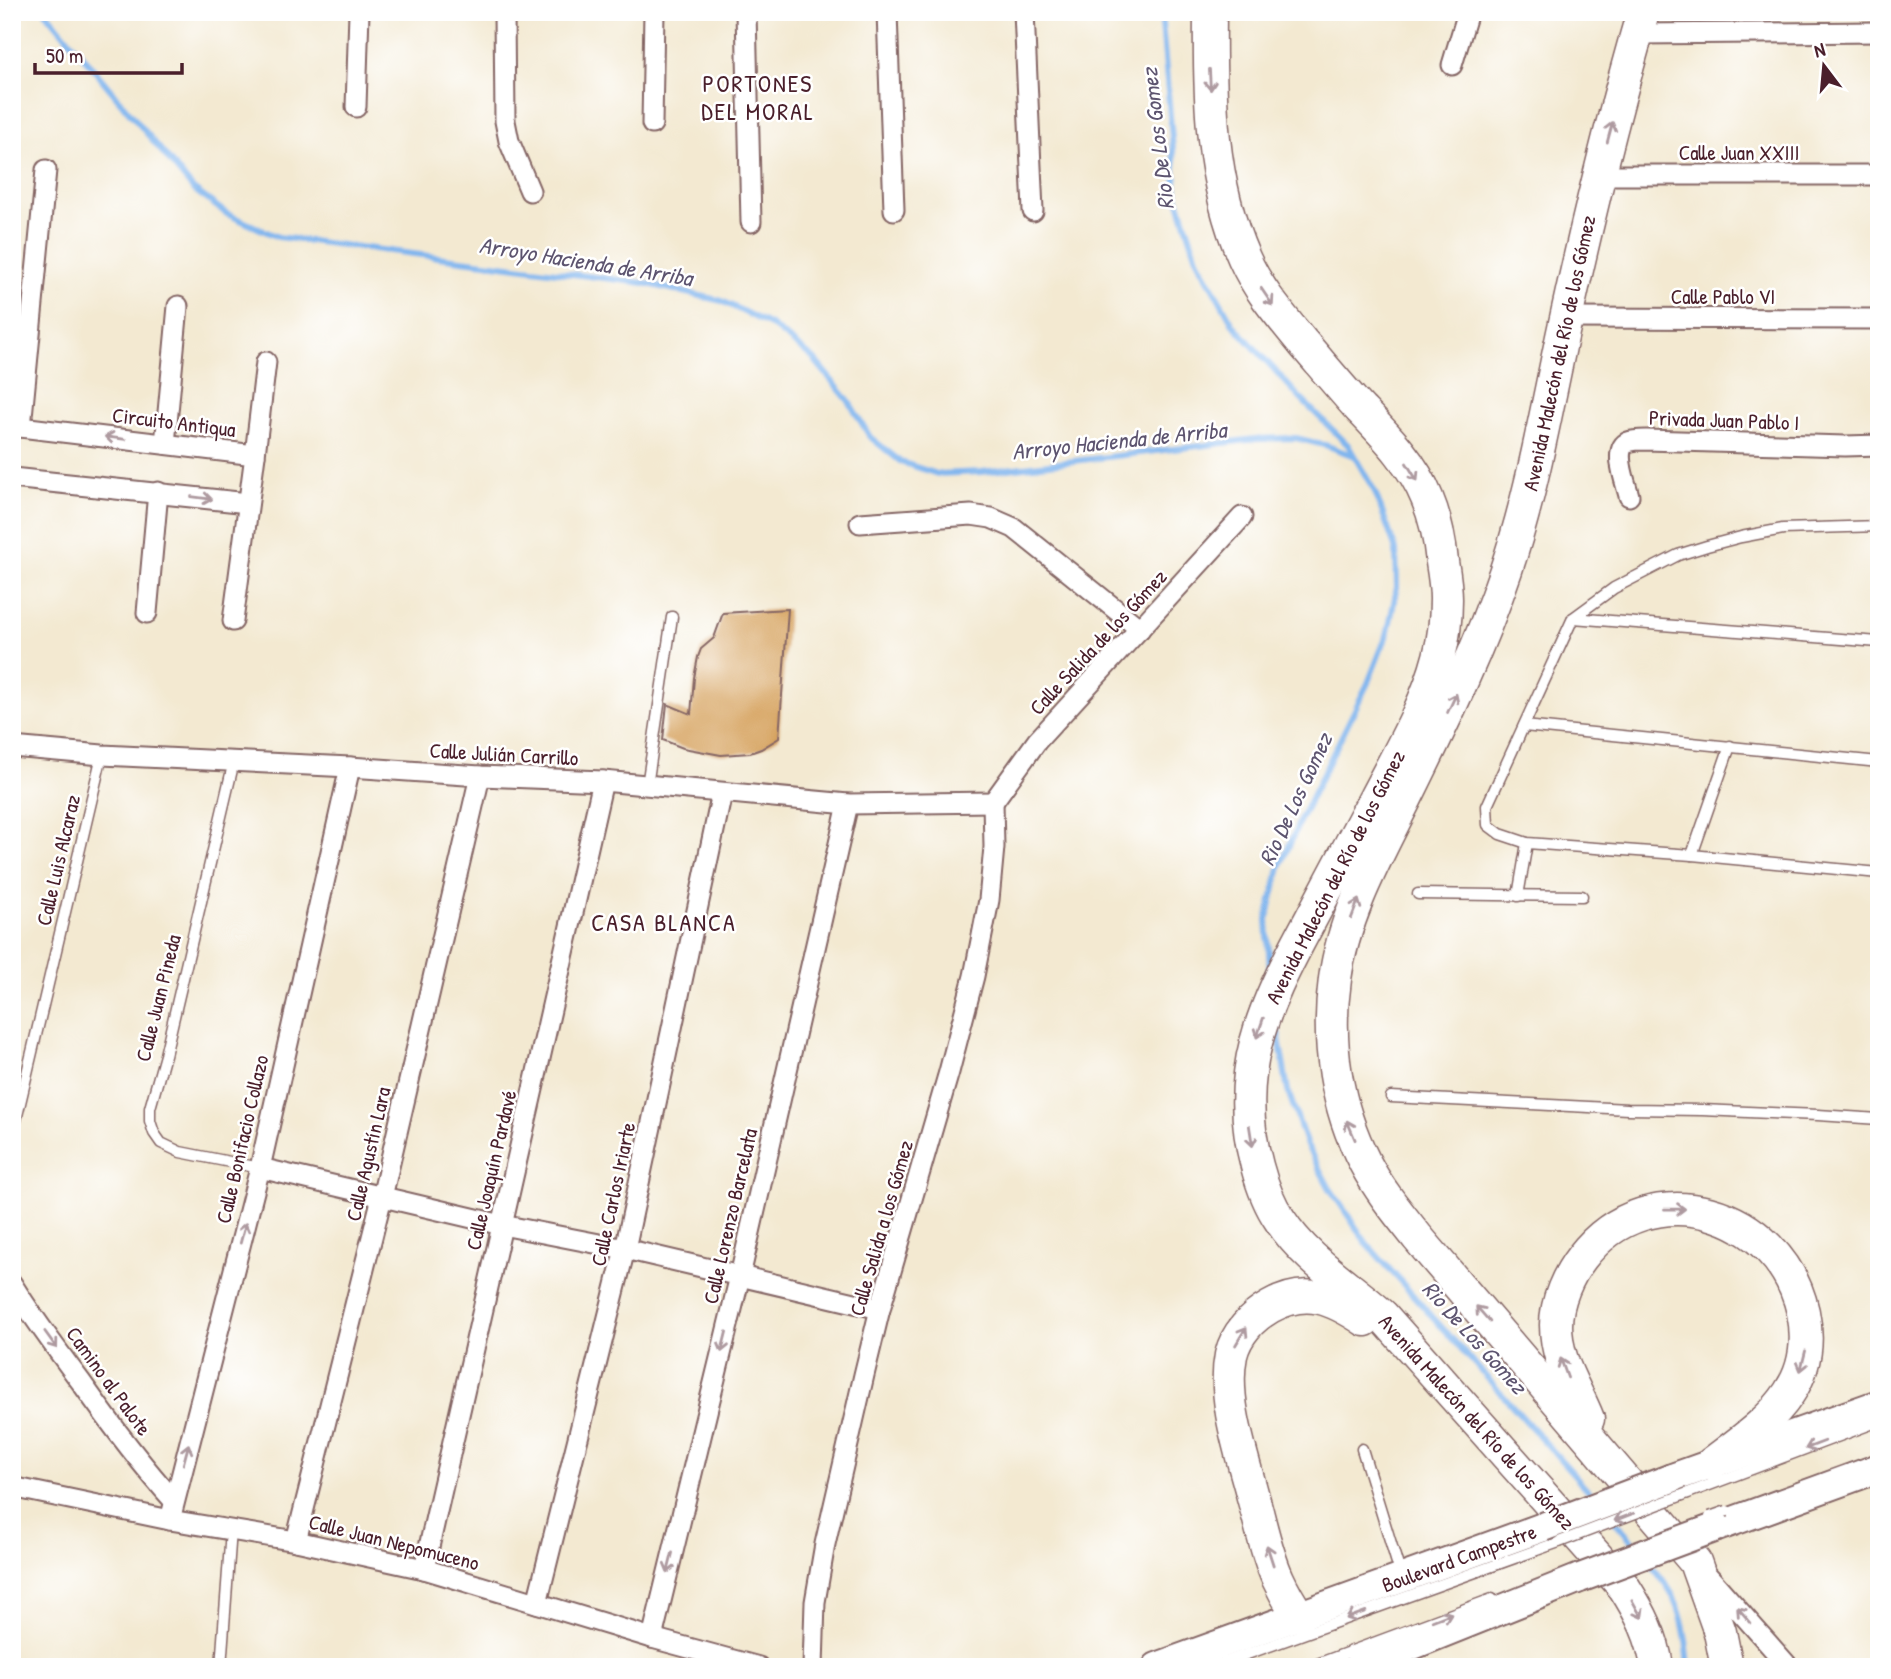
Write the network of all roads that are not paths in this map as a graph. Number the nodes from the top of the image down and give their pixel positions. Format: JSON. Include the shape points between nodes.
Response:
{"nodes":[{"id":1,"x":359,"y":12,"type":"edge"},
{"id":2,"x":504,"y":12,"type":"edge"},
{"id":3,"x":654,"y":12,"type":"edge"},
{"id":4,"x":746,"y":12,"type":"edge"},
{"id":5,"x":887,"y":12,"type":"edge"},
{"id":6,"x":1024,"y":12,"type":"edge"},
{"id":7,"x":1210,"y":12,"type":"edge"},
{"id":8,"x":1468,"y":12,"type":"edge"},
{"id":9,"x":1640,"y":23,"type":"edge"},
{"id":10,"x":1879,"y":32,"type":"edge"},
{"id":11,"x":1452,"y":65,"type":"dead end"},
{"id":12,"x":356,"y":107,"type":"dead end"},
{"id":13,"x":652,"y":124,"type":"dead end"},
{"id":14,"x":46,"y":170,"type":"dead end"},
{"id":15,"x":1879,"y":174,"type":"edge"},
{"id":16,"x":1598,"y":175,"type":"junction"},
{"id":17,"x":530,"y":191,"type":"dead end"},
{"id":18,"x":894,"y":210,"type":"dead end"},
{"id":19,"x":1033,"y":211,"type":"dead end"},
{"id":20,"x":751,"y":222,"type":"dead end"},
{"id":21,"x":178,"y":306,"type":"dead end"},
{"id":22,"x":1566,"y":318,"type":"junction"},
{"id":23,"x":1879,"y":319,"type":"edge"},
{"id":24,"x":266,"y":362,"type":"dead end"},
{"id":25,"x":17,"y":427,"type":"edge"},
{"id":26,"x":165,"y":444,"type":"junction"},
{"id":27,"x":1879,"y":445,"type":"edge"},
{"id":28,"x":256,"y":456,"type":"junction"},
{"id":29,"x":12,"y":478,"type":"edge"},
{"id":30,"x":158,"y":492,"type":"junction"},
{"id":31,"x":1629,"y":496,"type":"dead end"},
{"id":32,"x":248,"y":503,"type":"junction"},
{"id":33,"x":1242,"y":517,"type":"dead end"},
{"id":34,"x":860,"y":523,"type":"dead end"},
{"id":35,"x":1879,"y":526,"type":"edge"},
{"id":36,"x":147,"y":613,"type":"dead end"},
{"id":37,"x":672,"y":617,"type":"dead end"},
{"id":38,"x":1573,"y":618,"type":"junction"},
{"id":39,"x":233,"y":621,"type":"dead end"},
{"id":40,"x":1140,"y":629,"type":"junction"},
{"id":41,"x":1879,"y":642,"type":"edge"},
{"id":42,"x":1524,"y":726,"type":"junction"},
{"id":43,"x":1730,"y":746,"type":"junction"},
{"id":44,"x":12,"y":747,"type":"edge"},
{"id":45,"x":102,"y":755,"type":"junction"},
{"id":46,"x":234,"y":761,"type":"junction"},
{"id":47,"x":1879,"y":762,"type":"edge"},
{"id":48,"x":350,"y":767,"type":"junction"},
{"id":49,"x":481,"y":776,"type":"junction"},
{"id":50,"x":604,"y":781,"type":"junction"},
{"id":51,"x":647,"y":786,"type":"junction"},
{"id":52,"x":722,"y":793,"type":"junction"},
{"id":53,"x":993,"y":802,"type":"junction"},
{"id":54,"x":848,"y":804,"type":"junction"},
{"id":55,"x":1527,"y":843,"type":"junction"},
{"id":56,"x":1692,"y":855,"type":"junction"},
{"id":57,"x":1879,"y":873,"type":"edge"},
{"id":58,"x":1418,"y":894,"type":"dead end"},
{"id":59,"x":1518,"y":895,"type":"junction"},
{"id":60,"x":1582,"y":895,"type":"dead end"},
{"id":61,"x":1391,"y":1097,"type":"dead end"},
{"id":62,"x":1879,"y":1119,"type":"edge"},
{"id":63,"x":12,"y":1137,"type":"edge"},
{"id":64,"x":260,"y":1168,"type":"junction"},
{"id":65,"x":382,"y":1197,"type":"junction"},
{"id":66,"x":502,"y":1226,"type":"junction"},
{"id":67,"x":625,"y":1249,"type":"junction"},
{"id":68,"x":740,"y":1276,"type":"junction"},
{"id":69,"x":12,"y":1284,"type":"edge"},
{"id":70,"x":880,"y":1310,"type":"junction"},
{"id":71,"x":1431,"y":1370,"type":"junction"},
{"id":72,"x":1879,"y":1404,"type":"edge"},
{"id":73,"x":1879,"y":1421,"type":"edge"},
{"id":74,"x":1362,"y":1450,"type":"dead end"},
{"id":75,"x":1602,"y":1453,"type":"junction"},
{"id":76,"x":1711,"y":1464,"type":"junction"},
{"id":77,"x":1879,"y":1468,"type":"edge"},
{"id":78,"x":1680,"y":1486,"type":"junction"},
{"id":79,"x":12,"y":1487,"type":"edge"},
{"id":80,"x":1740,"y":1506,"type":"dead end"},
{"id":81,"x":172,"y":1511,"type":"junction"},
{"id":82,"x":1715,"y":1519,"type":"junction"},
{"id":83,"x":232,"y":1530,"type":"junction"},
{"id":84,"x":1676,"y":1530,"type":"dead end"},
{"id":85,"x":1551,"y":1534,"type":"junction"},
{"id":86,"x":1664,"y":1534,"type":"dead end"},
{"id":87,"x":296,"y":1541,"type":"junction"},
{"id":88,"x":1613,"y":1553,"type":"dead end"},
{"id":89,"x":1695,"y":1562,"type":"junction"},
{"id":90,"x":424,"y":1569,"type":"junction"},
{"id":91,"x":1584,"y":1570,"type":"junction"},
{"id":92,"x":1402,"y":1578,"type":"junction"},
{"id":93,"x":1501,"y":1595,"type":"dead end"},
{"id":94,"x":537,"y":1603,"type":"junction"},
{"id":95,"x":1299,"y":1616,"type":"junction"},
{"id":96,"x":652,"y":1638,"type":"junction"},
{"id":97,"x":221,"y":1667,"type":"edge"},
{"id":98,"x":760,"y":1667,"type":"edge"},
{"id":99,"x":813,"y":1667,"type":"edge"},
{"id":100,"x":1157,"y":1667,"type":"edge"},
{"id":101,"x":1211,"y":1667,"type":"edge"},
{"id":102,"x":1309,"y":1667,"type":"edge"},
{"id":103,"x":1357,"y":1667,"type":"edge"},
{"id":104,"x":1657,"y":1667,"type":"edge"},
{"id":105,"x":1727,"y":1667,"type":"edge"},
{"id":106,"x":1789,"y":1667,"type":"edge"}],
"edges":[{"from":1,"to":12,"type":"street"},
{"from":2,"to":17,"type":"street","via":[[505,121]]},
{"from":3,"to":13,"type":"street"},
{"from":4,"to":20,"type":"street"},
{"from":5,"to":18,"type":"street"},
{"from":6,"to":19,"type":"street"},
{"from":7,"to":71,"type":"main road","name":"Avenida Malecón del Río de los Gómez","one_way":true,"via":[[1209,69],[1219,179],[1245,261],[1267,298],[1413,471],[1427,497],[1440,547],[1446,593],[1444,626],[1430,686],[1276,987],[1257,1035],[1247,1092],[1252,1146],[1268,1199],[1280,1220],[1313,1260],[1382,1315]]},
{"from":8,"to":11,"type":"street"},
{"from":9,"to":10,"type":"street"},
{"from":16,"to":9,"type":"main road","name":"Avenida Malecón del Río de los Gómez","one_way":true},
{"from":14,"to":25,"type":"street"},
{"from":15,"to":16,"type":"street","name":"Calle Juan XXIII"},
{"from":16,"to":22,"type":"main road","name":"Avenida Malecón del Río de los Gómez"},
{"from":21,"to":26,"type":"street"},
{"from":22,"to":23,"type":"street","name":"Calle Pablo VI"},
{"from":75,"to":22,"type":"main road","name":"Avenida Malecón del Río de los Gómez","one_way":true,"via":[[1387,1198],[1347,1122],[1335,1075],[1332,1023],[1335,978],[1346,930],[1367,876],[1470,665],[1507,569],[1526,506]]},
{"from":24,"to":28,"type":"street"},
{"from":26,"to":25,"type":"street","name":"Circuito Antiqua","one_way":true},
{"from":26,"to":28,"type":"street","name":"Circuito Antiqua"},
{"from":27,"to":31,"type":"street","name":"Privada Juan Pablo I","via":[[1632,441],[1619,454]]},
{"from":28,"to":32,"type":"street","name":"Circuito Antiqua"},
{"from":29,"to":30,"type":"street"},
{"from":30,"to":32,"type":"street","one_way":true},
{"from":30,"to":36,"type":"street"},
{"from":32,"to":39,"type":"street","name":"Circuito Antiqua"},
{"from":33,"to":40,"type":"street","name":"Calle Salida de los Gómez"},
{"from":34,"to":40,"type":"street","via":[[971,515],[991,518],[1014,528]]},
{"from":35,"to":38,"type":"lane","via":[[1783,529],[1707,545],[1624,583]]},
{"from":37,"to":51,"type":"lane"},
{"from":38,"to":41,"type":"lane"},
{"from":38,"to":42,"type":"lane"},
{"from":40,"to":53,"type":"street","name":"Calle Salida de los Gómez","via":[[1037,741]]},
{"from":42,"to":43,"type":"lane"},
{"from":42,"to":55,"type":"lane","via":[[1487,806],[1488,825]]},
{"from":43,"to":47,"type":"lane"},
{"from":43,"to":56,"type":"lane"},
{"from":44,"to":45,"type":"street","name":"Calle Julián Carrillo"},
{"from":45,"to":46,"type":"street","name":"Calle Julián Carrillo"},
{"from":45,"to":63,"type":"lane","name":"Calle Luis Alcaraz"},
{"from":46,"to":48,"type":"street","name":"Calle Julián Carrillo"},
{"from":46,"to":64,"type":"lane","name":"Calle Juan Pineda","via":[[150,1121],[161,1143],[180,1152]]},
{"from":48,"to":49,"type":"street","name":"Calle Julián Carrillo"},
{"from":48,"to":64,"type":"street","name":"Calle Bonifacio Collazo"},
{"from":49,"to":50,"type":"street","name":"Calle Julián Carrillo"},
{"from":49,"to":65,"type":"street","name":"Calle Agustín Lara"},
{"from":50,"to":51,"type":"street","name":"Calle Julián Carrillo"},
{"from":50,"to":66,"type":"street","name":"Calle Joaquín Pardavé"},
{"from":51,"to":52,"type":"street","name":"Calle Julián Carrillo"},
{"from":52,"to":54,"type":"street","name":"Calle Julián Carrillo"},
{"from":52,"to":67,"type":"street","name":"Calle Carlos Iriarte"},
{"from":53,"to":54,"type":"street","name":"Calle Julián Carrillo"},
{"from":53,"to":70,"type":"street","name":"Calle Salida a los Gómez","via":[[989,900],[974,976]]},
{"from":54,"to":68,"type":"street","name":"Calle Lorenzo Barcelata"},
{"from":55,"to":56,"type":"lane"},
{"from":55,"to":59,"type":"lane"},
{"from":56,"to":57,"type":"lane"},
{"from":58,"to":59,"type":"lane"},
{"from":59,"to":60,"type":"lane"},
{"from":61,"to":62,"type":"lane"},
{"from":64,"to":65,"type":"street"},
{"from":81,"to":64,"type":"street","name":"Calle Bonifacio Collazo","one_way":true},
{"from":65,"to":66,"type":"street"},
{"from":65,"to":87,"type":"street","name":"Calle Agustín Lara"},
{"from":66,"to":67,"type":"street"},
{"from":66,"to":90,"type":"street","name":"Calle Joaquín Pardavé"},
{"from":67,"to":68,"type":"street"},
{"from":67,"to":94,"type":"street","name":"Calle Carlos Iriarte"},
{"from":68,"to":70,"type":"street"},
{"from":68,"to":96,"type":"street","name":"Calle Lorenzo Barcelata","one_way":true},
{"from":69,"to":81,"type":"street","name":"Camino al Palote","one_way":true,"via":[[151,1475]]},
{"from":70,"to":99,"type":"street","name":"Calle Salida a los Gómez","via":[[825,1544],[815,1602]]},
{"from":95,"to":71,"type":"main road","one_way":true,"via":[[1269,1557],[1235,1426],[1228,1388],[1237,1340],[1250,1322],[1276,1304],[1302,1297],[1322,1298],[1364,1319]]},
{"from":71,"to":104,"type":"main road","name":"Avenida Malecón del Río de los Gómez","one_way":true,"via":[[1624,1587],[1650,1635]]},
{"from":72,"to":76,"type":"main road","name":"Boulevard Campestre"},
{"from":73,"to":78,"type":"lane","one_way":true},
{"from":74,"to":92,"type":"lane"},
{"from":75,"to":76,"type":"main road","one_way":true,"via":[[1559,1353],[1556,1323],[1560,1298],[1572,1270],[1593,1243],[1615,1226],[1665,1208],[1689,1209],[1734,1223],[1770,1250],[1794,1283],[1806,1327],[1806,1353],[1789,1394],[1759,1426]]},
{"from":75,"to":89,"type":"main road","name":"Avenida Malecón del Río de los Gómez"},
{"from":76,"to":78,"type":"main road","name":"Boulevard Campestre"},
{"from":77,"to":82,"type":"main road"},
{"from":78,"to":85,"type":"main road","name":"Boulevard Campestre","one_way":true,"bridge":true},
{"from":79,"to":81,"type":"street","name":"Calle Juan Nepomuceno"},
{"from":80,"to":82,"type":"lane"},
{"from":81,"to":83,"type":"street","name":"Calle Juan Nepomuceno"},
{"from":82,"to":91,"type":"main road","bridge":true},
{"from":83,"to":87,"type":"street","name":"Calle Juan Nepomuceno"},
{"from":83,"to":97,"type":"lane"},
{"from":84,"to":86,"type":"lane"},
{"from":85,"to":92,"type":"main road","name":"Boulevard Campestre"},
{"from":85,"to":101,"type":"lane","one_way":true},
{"from":87,"to":90,"type":"street","name":"Calle Juan Nepomuceno"},
{"from":88,"to":91,"type":"lane"},
{"from":89,"to":105,"type":"main road","name":"Avenida Malecón del Río de los Gómez","via":[[1720,1632]]},
{"from":106,"to":89,"type":"street","one_way":true},
{"from":90,"to":94,"type":"street","name":"Calle Juan Nepomuceno"},
{"from":91,"to":103,"type":"main road"},
{"from":92,"to":95,"type":"main road","name":"Boulevard Campestre"},
{"from":102,"to":93,"type":"lane","one_way":true},
{"from":94,"to":96,"type":"street","name":"Calle Juan Nepomuceno"},
{"from":95,"to":100,"type":"main road","name":"Boulevard Campestre"},
{"from":96,"to":98,"type":"street","name":"Calle Juan Nepomuceno"}]}
